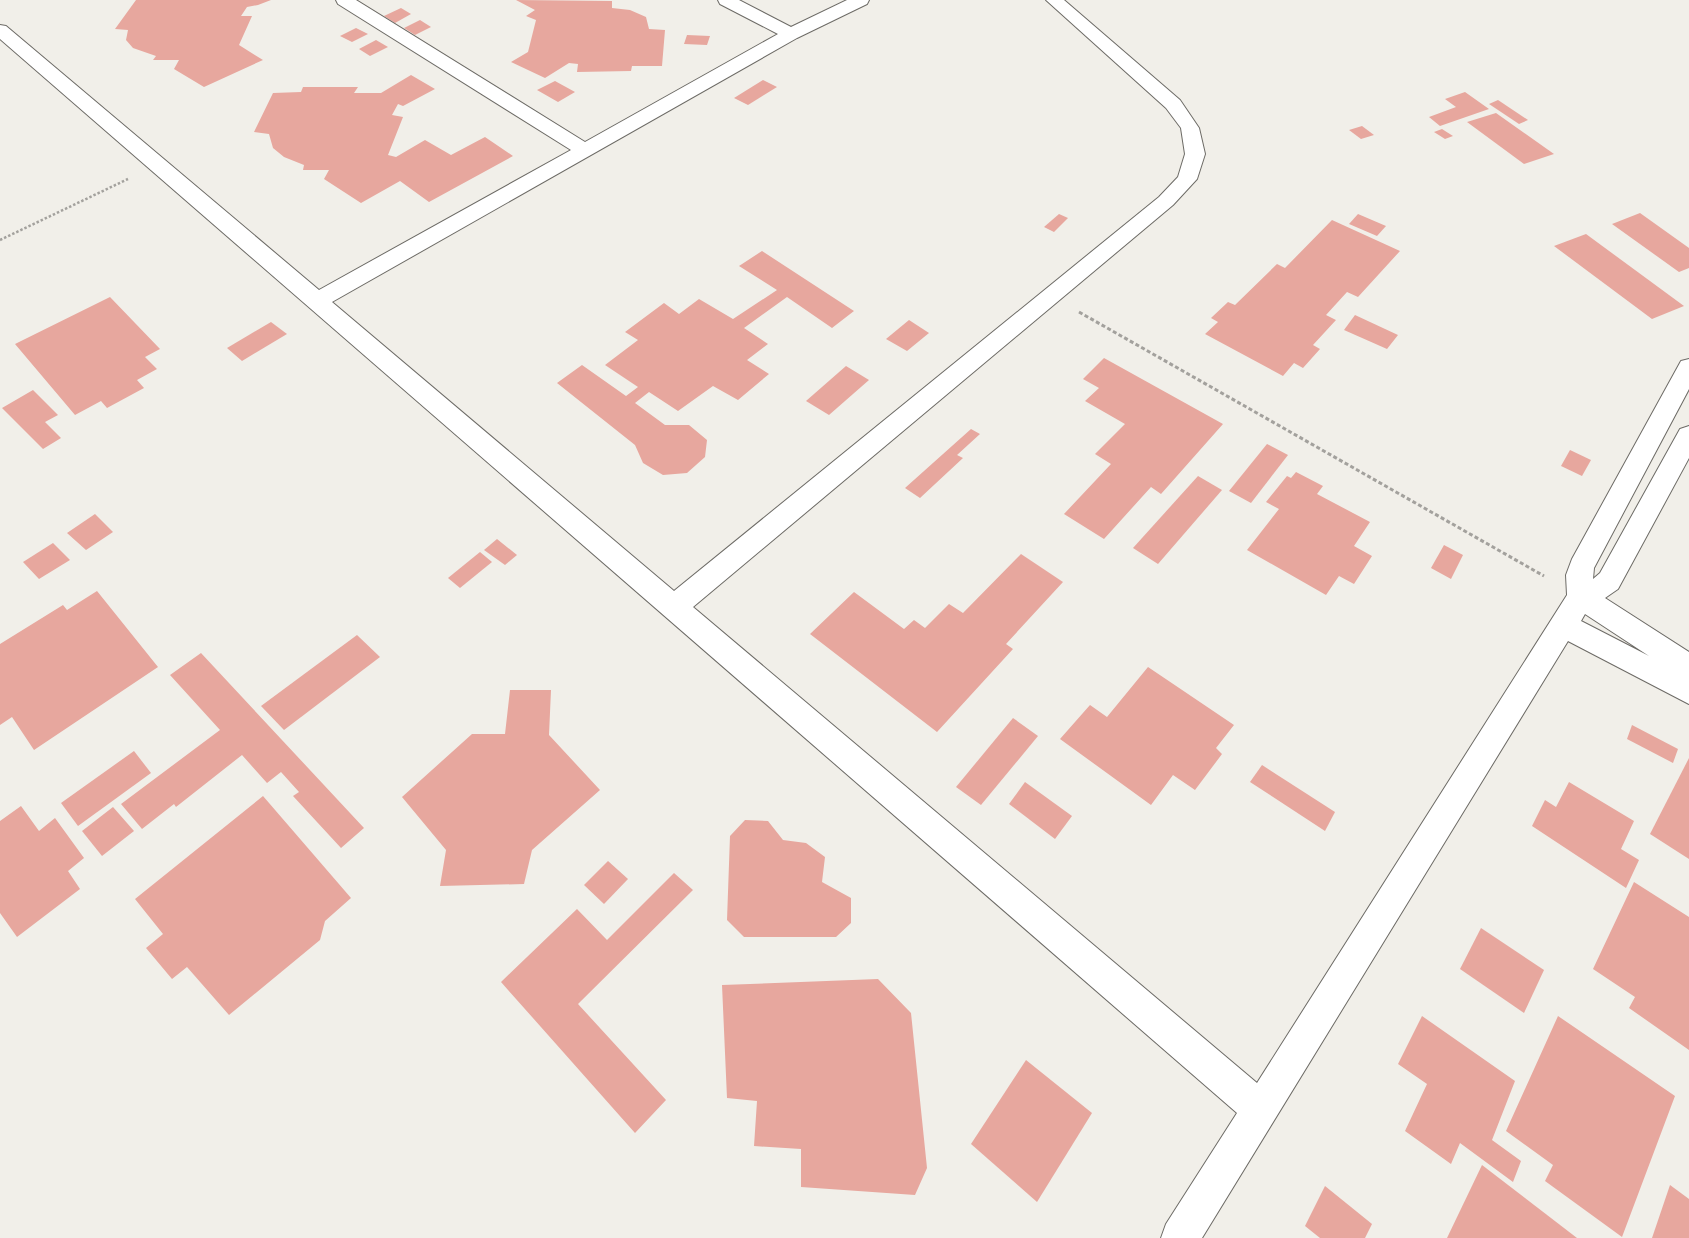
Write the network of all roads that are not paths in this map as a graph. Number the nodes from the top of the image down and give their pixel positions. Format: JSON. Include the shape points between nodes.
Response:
{"nodes":[{"id":1,"x":344,"y":0,"type":"edge"},
{"id":2,"x":726,"y":0,"type":"edge"},
{"id":3,"x":861,"y":0,"type":"edge"},
{"id":4,"x":1054,"y":0,"type":"edge"},
{"id":5,"x":0,"y":30,"type":"edge"},
{"id":6,"x":791,"y":34,"type":"junction"},
{"id":7,"x":585,"y":150,"type":"junction"},
{"id":8,"x":317,"y":301,"type":"junction"},
{"id":9,"x":1689,"y":367,"type":"edge"},
{"id":10,"x":1689,"y":435,"type":"edge"},
{"id":11,"x":1581,"y":597,"type":"junction"},
{"id":12,"x":674,"y":607,"type":"junction"},
{"id":13,"x":1563,"y":625,"type":"junction"},
{"id":14,"x":1689,"y":667,"type":"edge"},
{"id":15,"x":1689,"y":691,"type":"edge"},
{"id":16,"x":1260,"y":1109,"type":"junction"},
{"id":17,"x":1180,"y":1238,"type":"edge"}],
"edges":[{"from":1,"to":7,"type":"street"},
{"from":2,"to":6,"type":"street"},
{"from":3,"to":6,"type":"street"},
{"from":4,"to":12,"type":"street","via":[[1173,104],[1190,128],[1195,154],[1187,178],[1166,200]]},
{"from":5,"to":8,"type":"street"},
{"from":6,"to":7,"type":"street"},
{"from":7,"to":8,"type":"street"},
{"from":8,"to":12,"type":"street"},
{"from":9,"to":11,"type":"street","via":[[1581,568]]},
{"from":10,"to":11,"type":"street","via":[[1609,581],[1602,588]]},
{"from":11,"to":13,"type":"street"},
{"from":11,"to":14,"type":"street"},
{"from":12,"to":16,"type":"street"},
{"from":13,"to":15,"type":"street"},
{"from":13,"to":16,"type":"street"},
{"from":16,"to":17,"type":"street"}]}
